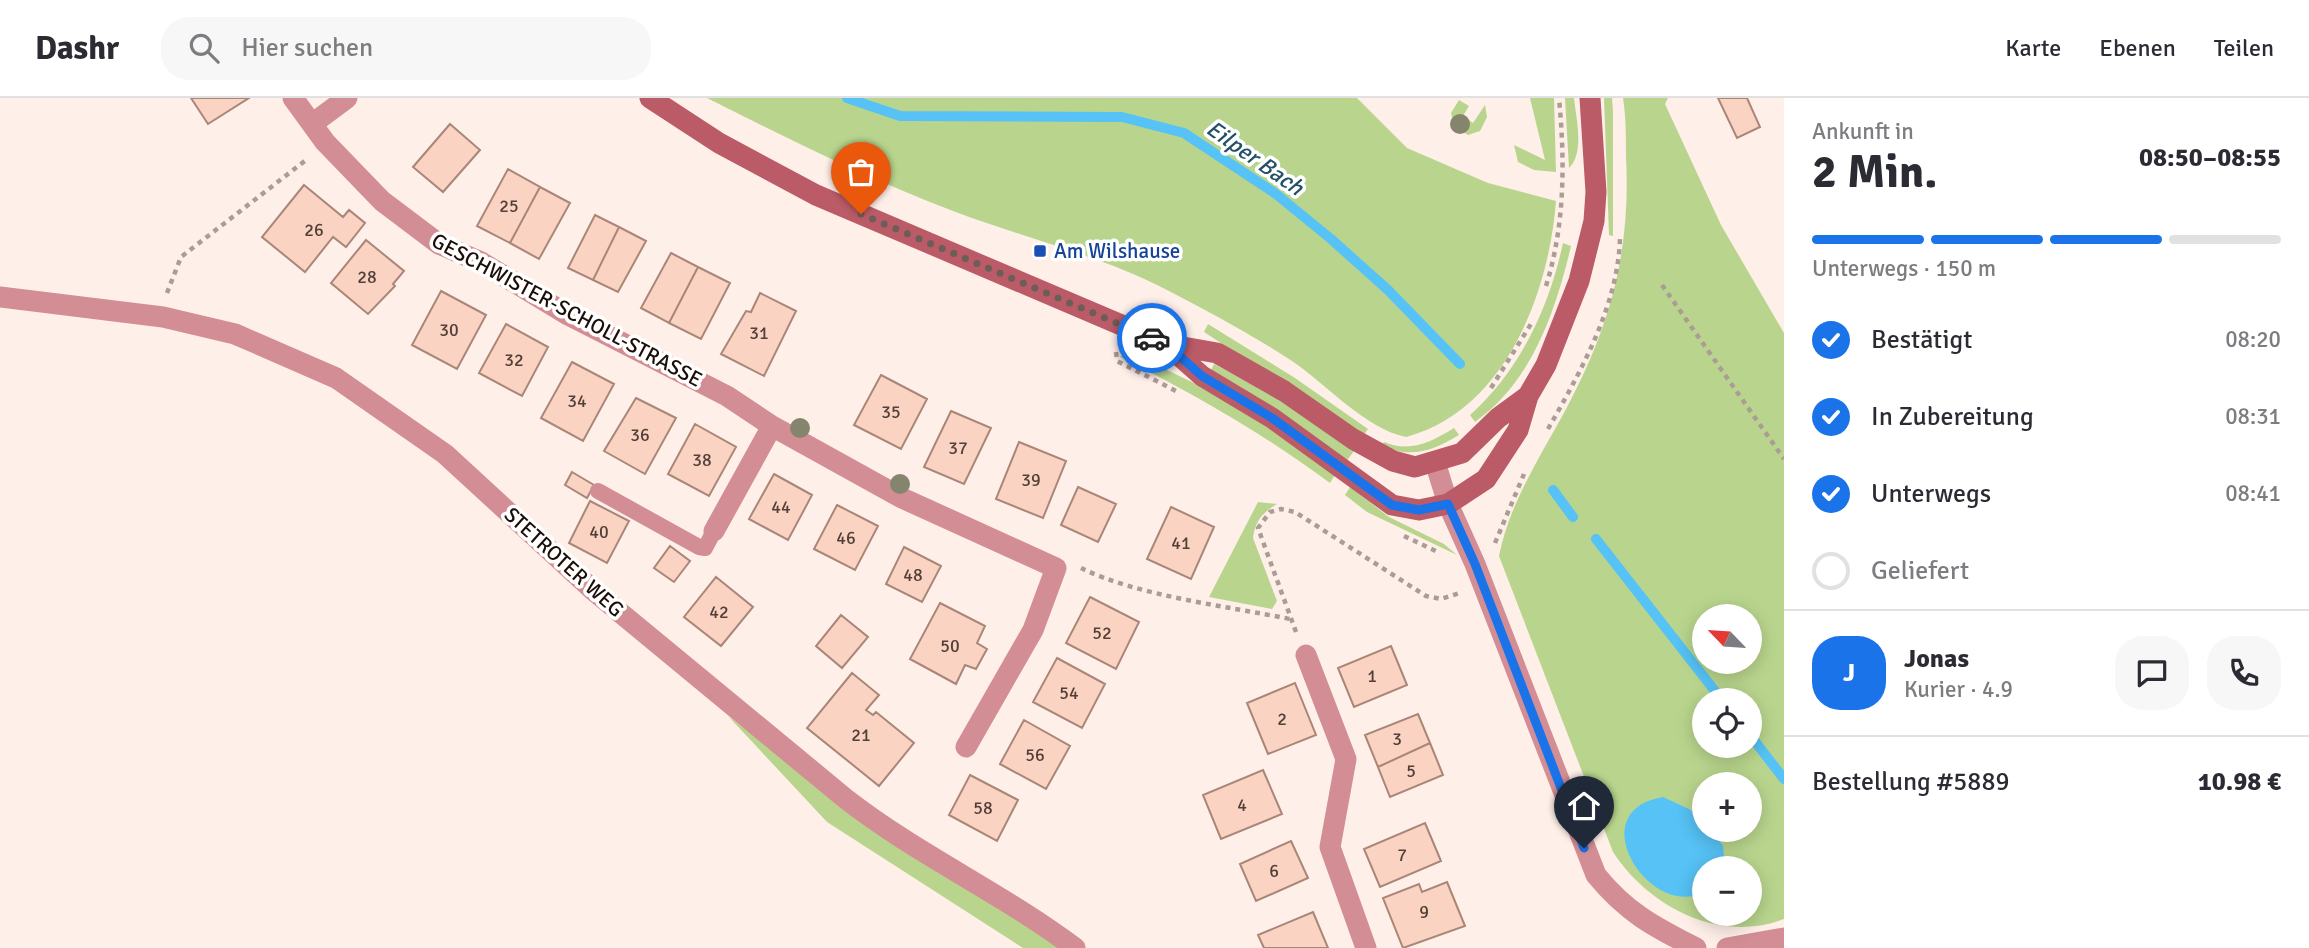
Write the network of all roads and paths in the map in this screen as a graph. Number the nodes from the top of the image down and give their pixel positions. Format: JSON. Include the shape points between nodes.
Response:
{"nodes":[{"id":1,"x":293,"y":98,"type":"edge"},
{"id":2,"x":347,"y":98,"type":"edge"},
{"id":3,"x":650,"y":98,"type":"edge"},
{"id":4,"x":1559,"y":98,"type":"edge"},
{"id":5,"x":1590,"y":98,"type":"edge"},
{"id":6,"x":312,"y":124,"type":"junction"},
{"id":7,"x":325,"y":142,"type":"junction"},
{"id":8,"x":1662,"y":285,"type":"dead end"},
{"id":9,"x":1544,"y":291,"type":"dead end"},
{"id":10,"x":0,"y":297,"type":"edge"},
{"id":11,"x":1535,"y":316,"type":"dead end"},
{"id":12,"x":163,"y":317,"type":"junction"},
{"id":13,"x":1166,"y":344,"type":"junction"},
{"id":14,"x":1489,"y":391,"type":"dead end"},
{"id":15,"x":1528,"y":396,"type":"junction"},
{"id":16,"x":772,"y":426,"type":"junction"},
{"id":17,"x":1784,"y":459,"type":"edge"},
{"id":18,"x":1435,"y":462,"type":"junction"},
{"id":19,"x":1520,"y":482,"type":"dead end"},
{"id":20,"x":598,"y":491,"type":"dead end"},
{"id":21,"x":1448,"y":504,"type":"junction"},
{"id":22,"x":714,"y":531,"type":"joint"},
{"id":23,"x":1475,"y":564,"type":"junction"},
{"id":24,"x":1056,"y":568,"type":"junction"},
{"id":25,"x":1290,"y":619,"type":"junction"},
{"id":26,"x":1306,"y":655,"type":"joint"},
{"id":27,"x":966,"y":747,"type":"dead end"},
{"id":28,"x":1784,"y":938,"type":"edge"},
{"id":29,"x":1075,"y":948,"type":"edge"},
{"id":30,"x":1366,"y":948,"type":"edge"},
{"id":31,"x":1696,"y":948,"type":"edge"},
{"id":32,"x":1727,"y":948,"type":"edge"}],
"edges":[{"from":1,"to":6,"type":"street","name":"GESCHWISTER-SCHOLL-STRASSE"},
{"from":2,"to":6,"type":"street"},
{"from":3,"to":13,"type":"street","via":[[719,143],[816,195]]},
{"from":4,"to":9,"type":"path","via":[[1564,187]]},
{"from":5,"to":15,"type":"street","via":[[1594,221],[1579,282],[1546,365]]},
{"from":6,"to":7,"type":"street","name":"GESCHWISTER-SCHOLL-STRASSE"},
{"from":7,"to":12,"type":"path","via":[[297,169],[181,257],[168,288]]},
{"from":7,"to":16,"type":"street","name":"GESCHWISTER-SCHOLL-STRASSE","via":[[382,201],[439,244],[481,262],[568,315],[727,396]]},
{"from":8,"to":17,"type":"path"},
{"from":10,"to":12,"type":"street","name":"STETROTER WEG"},
{"from":11,"to":14,"type":"path"},
{"from":12,"to":29,"type":"street","name":"STETROTER WEG","via":[[235,334],[336,378],[397,419],[445,454],[594,591],[872,820]]},
{"from":13,"to":18,"type":"street","via":[[1217,354],[1393,461],[1415,467]]},
{"from":13,"to":21,"type":"street","via":[[1202,376],[1272,418],[1392,505],[1419,510]]},
{"from":15,"to":18,"type":"street","via":[[1462,453]]},
{"from":15,"to":21,"type":"street","via":[[1518,430],[1486,479]]},
{"from":16,"to":22,"type":"street"},
{"from":16,"to":24,"type":"street","name":"GESCHWISTER-SCHOLL-STRASSE","via":[[902,498]]},
{"from":18,"to":21,"type":"street"},
{"from":19,"to":23,"type":"path","via":[[1492,552]]},
{"from":20,"to":22,"type":"lane","via":[[699,547],[705,548]]},
{"from":21,"to":23,"type":"street"},
{"from":23,"to":25,"type":"path","via":[[1462,572],[1468,588],[1441,599],[1426,596],[1295,512],[1270,512],[1258,528],[1260,539]]},
{"from":23,"to":31,"type":"street","via":[[1596,875],[1616,900],[1645,922]]},
{"from":24,"to":25,"type":"path","via":[[1072,563],[1096,575],[1158,592]]},
{"from":24,"to":27,"type":"street","via":[[1033,630]]},
{"from":25,"to":26,"type":"path"},
{"from":26,"to":30,"type":"street","via":[[1346,759],[1330,847]]},
{"from":28,"to":32,"type":"street"}]}
